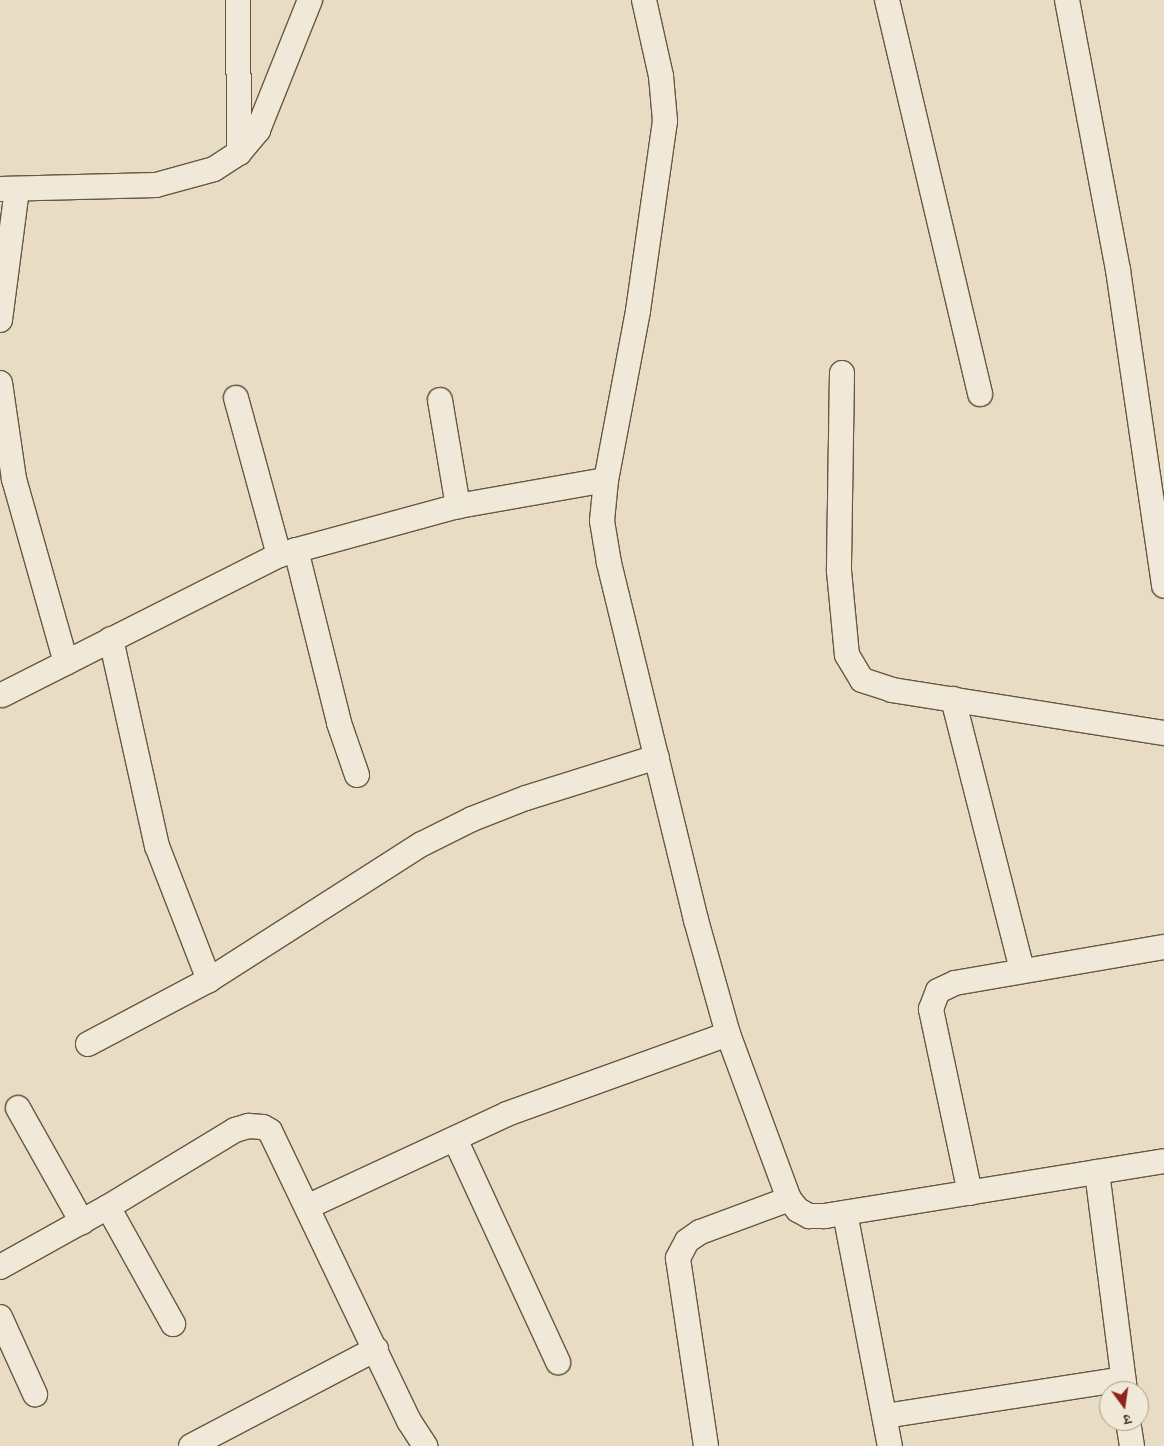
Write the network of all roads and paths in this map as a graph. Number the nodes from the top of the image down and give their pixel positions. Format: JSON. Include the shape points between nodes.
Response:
{"nodes":[{"id":1,"x":238,"y":0,"type":"edge"},
{"id":2,"x":310,"y":0,"type":"edge"},
{"id":3,"x":644,"y":0,"type":"edge"},
{"id":4,"x":887,"y":0,"type":"edge"},
{"id":5,"x":1067,"y":0,"type":"edge"},
{"id":6,"x":239,"y":153,"type":"junction"},
{"id":7,"x":9,"y":189,"type":"edge"},
{"id":8,"x":0,"y":320,"type":"edge"},
{"id":9,"x":842,"y":373,"type":"dead end"},
{"id":10,"x":0,"y":382,"type":"edge"},
{"id":11,"x":980,"y":394,"type":"dead end"},
{"id":12,"x":236,"y":398,"type":"dead end"},
{"id":13,"x":440,"y":400,"type":"dead end"},
{"id":14,"x":1154,"y":451,"type":"edge"},
{"id":15,"x":606,"y":480,"type":"junction"},
{"id":16,"x":458,"y":506,"type":"junction"},
{"id":17,"x":287,"y":552,"type":"junction"},
{"id":18,"x":1164,"y":586,"type":"edge"},
{"id":19,"x":111,"y":639,"type":"junction"},
{"id":20,"x":66,"y":662,"type":"junction"},
{"id":21,"x":2,"y":695,"type":"dead end"},
{"id":22,"x":953,"y":699,"type":"junction"},
{"id":23,"x":1164,"y":732,"type":"edge"},
{"id":24,"x":657,"y":757,"type":"junction"},
{"id":25,"x":357,"y":775,"type":"dead end"},
{"id":26,"x":1164,"y":947,"type":"edge"},
{"id":27,"x":1022,"y":970,"type":"junction"},
{"id":28,"x":209,"y":980,"type":"junction"},
{"id":29,"x":728,"y":1034,"type":"junction"},
{"id":30,"x":88,"y":1044,"type":"dead end"},
{"id":31,"x":18,"y":1108,"type":"dead end"},
{"id":32,"x":455,"y":1138,"type":"junction"},
{"id":33,"x":1164,"y":1161,"type":"edge"},
{"id":34,"x":1097,"y":1172,"type":"junction"},
{"id":35,"x":970,"y":1193,"type":"junction"},
{"id":36,"x":789,"y":1199,"type":"junction"},
{"id":37,"x":108,"y":1207,"type":"junction"},
{"id":38,"x":307,"y":1207,"type":"junction"},
{"id":39,"x":845,"y":1213,"type":"junction"},
{"id":40,"x":82,"y":1222,"type":"junction"},
{"id":41,"x":0,"y":1267,"type":"edge"},
{"id":42,"x":0,"y":1318,"type":"edge"},
{"id":43,"x":173,"y":1324,"type":"dead end"},
{"id":44,"x":376,"y":1349,"type":"junction"},
{"id":45,"x":558,"y":1362,"type":"dead end"},
{"id":46,"x":1123,"y":1381,"type":"edge"},
{"id":47,"x":1099,"y":1388,"type":"edge"},
{"id":48,"x":35,"y":1394,"type":"dead end"},
{"id":49,"x":885,"y":1416,"type":"junction"},
{"id":50,"x":1130,"y":1431,"type":"edge"},
{"id":51,"x":191,"y":1446,"type":"edge"},
{"id":52,"x":424,"y":1446,"type":"edge"},
{"id":53,"x":706,"y":1446,"type":"edge"},
{"id":54,"x":890,"y":1446,"type":"edge"},
{"id":55,"x":1132,"y":1446,"type":"edge"}],
"edges":[{"from":1,"to":6,"type":"street"},
{"from":2,"to":6,"type":"street","via":[[258,130]]},
{"from":3,"to":15,"type":"street","via":[[661,76],[665,121],[638,311]]},
{"from":4,"to":11,"type":"street"},
{"from":5,"to":14,"type":"street"},
{"from":6,"to":7,"type":"street","via":[[214,169],[156,185]]},
{"from":7,"to":8,"type":"street"},
{"from":9,"to":22,"type":"street","via":[[838,505],[847,655],[862,680],[892,690]]},
{"from":10,"to":20,"type":"street","via":[[14,479]]},
{"from":12,"to":17,"type":"street"},
{"from":13,"to":16,"type":"street"},
{"from":14,"to":18,"type":"street"},
{"from":15,"to":16,"type":"street"},
{"from":15,"to":24,"type":"street","via":[[602,521],[609,563]]},
{"from":16,"to":17,"type":"street"},
{"from":17,"to":19,"type":"street"},
{"from":17,"to":25,"type":"street"},
{"from":19,"to":20,"type":"street"},
{"from":19,"to":28,"type":"street","via":[[157,846]]},
{"from":20,"to":21,"type":"street"},
{"from":22,"to":23,"type":"street"},
{"from":22,"to":27,"type":"street"},
{"from":24,"to":28,"type":"street","via":[[526,798],[438,836]]},
{"from":24,"to":29,"type":"street","via":[[696,920]]},
{"from":26,"to":27,"type":"street"},
{"from":27,"to":35,"type":"street","via":[[955,983],[938,991],[931,1009]]},
{"from":28,"to":30,"type":"street"},
{"from":29,"to":32,"type":"street","via":[[507,1114]]},
{"from":29,"to":36,"type":"street"},
{"from":31,"to":40,"type":"street"},
{"from":32,"to":38,"type":"street"},
{"from":32,"to":45,"type":"street"},
{"from":33,"to":34,"type":"street"},
{"from":34,"to":35,"type":"street"},
{"from":34,"to":46,"type":"street"},
{"from":35,"to":39,"type":"street"},
{"from":36,"to":39,"type":"street","via":[[798,1210],[809,1216]]},
{"from":36,"to":53,"type":"street","via":[[700,1232],[687,1241],[678,1258]]},
{"from":37,"to":38,"type":"street","via":[[235,1130],[248,1126],[270,1131]]},
{"from":37,"to":40,"type":"street"},
{"from":37,"to":43,"type":"street"},
{"from":38,"to":44,"type":"street"},
{"from":39,"to":49,"type":"street"},
{"from":40,"to":41,"type":"street"},
{"from":42,"to":48,"type":"street"},
{"from":44,"to":51,"type":"street"},
{"from":44,"to":52,"type":"street"},
{"from":47,"to":49,"type":"street"},
{"from":49,"to":54,"type":"street"},
{"from":50,"to":55,"type":"street"}]}
